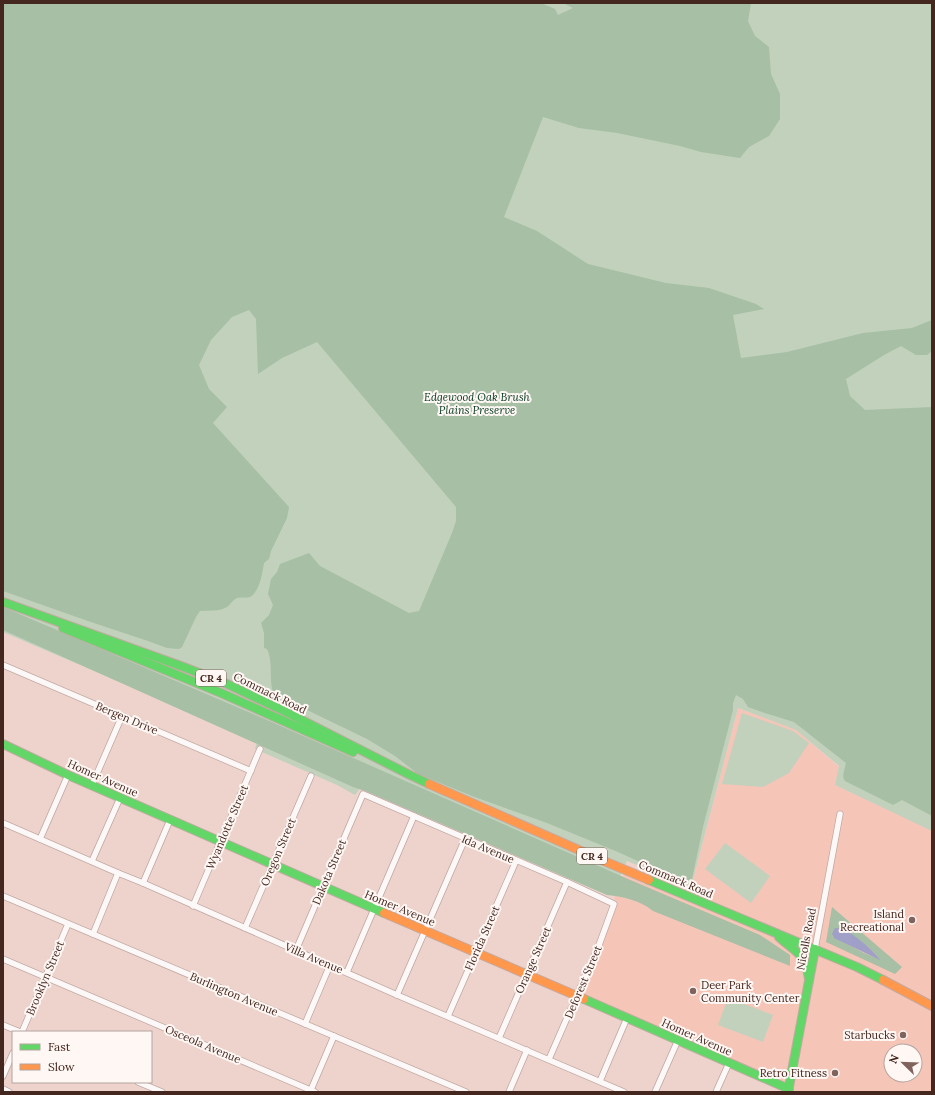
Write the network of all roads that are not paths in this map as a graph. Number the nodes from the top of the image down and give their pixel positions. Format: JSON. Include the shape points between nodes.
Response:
{"nodes":[{"id":1,"x":3,"y":602,"type":"edge"},
{"id":2,"x":3,"y":665,"type":"edge"},
{"id":3,"x":122,"y":716,"type":"junction"},
{"id":4,"x":3,"y":744,"type":"edge"},
{"id":5,"x":260,"y":749,"type":"dead end"},
{"id":6,"x":251,"y":771,"type":"junction"},
{"id":7,"x":68,"y":775,"type":"junction"},
{"id":8,"x":311,"y":776,"type":"dead end"},
{"id":9,"x":92,"y":785,"type":"junction"},
{"id":10,"x":362,"y":794,"type":"joint"},
{"id":11,"x":120,"y":798,"type":"junction"},
{"id":12,"x":840,"y":814,"type":"dead end"},
{"id":13,"x":414,"y":816,"type":"junction"},
{"id":14,"x":170,"y":820,"type":"junction"},
{"id":15,"x":3,"y":823,"type":"edge"},
{"id":16,"x":465,"y":838,"type":"junction"},
{"id":17,"x":40,"y":839,"type":"junction"},
{"id":18,"x":221,"y":842,"type":"junction"},
{"id":19,"x":92,"y":861,"type":"junction"},
{"id":20,"x":516,"y":861,"type":"junction"},
{"id":21,"x":273,"y":865,"type":"junction"},
{"id":22,"x":118,"y":873,"type":"junction"},
{"id":23,"x":566,"y":882,"type":"junction"},
{"id":24,"x":143,"y":883,"type":"junction"},
{"id":25,"x":323,"y":887,"type":"junction"},
{"id":26,"x":3,"y":896,"type":"edge"},
{"id":27,"x":614,"y":904,"type":"joint"},
{"id":28,"x":193,"y":906,"type":"junction"},
{"id":29,"x":374,"y":908,"type":"junction"},
{"id":30,"x":68,"y":924,"type":"junction"},
{"id":31,"x":245,"y":928,"type":"junction"},
{"id":32,"x":425,"y":930,"type":"junction"},
{"id":33,"x":775,"y":933,"type":"junction"},
{"id":34,"x":92,"y":934,"type":"junction"},
{"id":35,"x":815,"y":949,"type":"junction"},
{"id":36,"x":296,"y":950,"type":"junction"},
{"id":37,"x":476,"y":952,"type":"junction"},
{"id":38,"x":3,"y":959,"type":"edge"},
{"id":39,"x":330,"y":965,"type":"junction"},
{"id":40,"x":346,"y":972,"type":"junction"},
{"id":41,"x":526,"y":974,"type":"junction"},
{"id":42,"x":46,"y":977,"type":"junction"},
{"id":43,"x":809,"y":979,"type":"junction"},
{"id":44,"x":398,"y":995,"type":"junction"},
{"id":45,"x":577,"y":996,"type":"junction"},
{"id":46,"x":932,"y":1006,"type":"edge"},
{"id":47,"x":448,"y":1016,"type":"junction"},
{"id":48,"x":627,"y":1018,"type":"junction"},
{"id":49,"x":305,"y":1024,"type":"junction"},
{"id":50,"x":3,"y":1025,"type":"edge"},
{"id":51,"x":18,"y":1031,"type":"edge"},
{"id":52,"x":21,"y":1031,"type":"edge"},
{"id":53,"x":334,"y":1036,"type":"junction"},
{"id":54,"x":499,"y":1038,"type":"junction"},
{"id":55,"x":678,"y":1040,"type":"junction"},
{"id":56,"x":526,"y":1050,"type":"junction"},
{"id":57,"x":12,"y":1055,"type":"edge"},
{"id":58,"x":549,"y":1059,"type":"junction"},
{"id":59,"x":729,"y":1063,"type":"junction"},
{"id":60,"x":3,"y":1076,"type":"edge"},
{"id":61,"x":600,"y":1081,"type":"junction"},
{"id":62,"x":140,"y":1083,"type":"edge"},
{"id":63,"x":3,"y":1089,"type":"edge"},
{"id":64,"x":789,"y":1090,"type":"edge"},
{"id":65,"x":312,"y":1091,"type":"edge"},
{"id":66,"x":9,"y":1092,"type":"edge"},
{"id":67,"x":162,"y":1092,"type":"edge"},
{"id":68,"x":466,"y":1092,"type":"edge"},
{"id":69,"x":508,"y":1092,"type":"edge"},
{"id":70,"x":624,"y":1092,"type":"edge"},
{"id":71,"x":655,"y":1092,"type":"edge"},
{"id":72,"x":716,"y":1092,"type":"edge"}],
"edges":[{"from":1,"to":33,"type":"main road","name":"Commack Road","number":"CR 4","via":[[221,693],[379,764]]},
{"from":2,"to":3,"type":"street","name":"Bergen Drive"},
{"from":3,"to":6,"type":"street","name":"Bergen Drive"},
{"from":3,"to":9,"type":"street"},
{"from":4,"to":7,"type":"main road","name":"Homer Avenue"},
{"from":5,"to":6,"type":"street","name":"Wyandotte Street"},
{"from":6,"to":18,"type":"street","name":"Wyandotte Street"},
{"from":7,"to":9,"type":"main road","name":"Homer Avenue"},
{"from":7,"to":17,"type":"street"},
{"from":8,"to":21,"type":"street","name":"Oregon Street"},
{"from":9,"to":11,"type":"main road","name":"Homer Avenue"},
{"from":10,"to":13,"type":"street","name":"Ida Avenue"},
{"from":10,"to":25,"type":"street","name":"Dakota Street"},
{"from":11,"to":14,"type":"main road","name":"Homer Avenue"},
{"from":11,"to":19,"type":"street"},
{"from":12,"to":35,"type":"street","name":"Nicolls Road"},
{"from":13,"to":16,"type":"street","name":"Ida Avenue"},
{"from":13,"to":29,"type":"street"},
{"from":14,"to":18,"type":"main road","name":"Homer Avenue"},
{"from":14,"to":24,"type":"street"},
{"from":15,"to":17,"type":"street","name":"Villa Avenue"},
{"from":16,"to":20,"type":"street","name":"Ida Avenue"},
{"from":16,"to":32,"type":"street"},
{"from":17,"to":19,"type":"street","name":"Villa Avenue"},
{"from":18,"to":21,"type":"main road","name":"Homer Avenue"},
{"from":18,"to":28,"type":"street","name":"Wyandotte Street"},
{"from":19,"to":22,"type":"street","name":"Villa Avenue"},
{"from":20,"to":23,"type":"street","name":"Ida Avenue"},
{"from":20,"to":37,"type":"street","name":"Florida Street"},
{"from":21,"to":25,"type":"main road","name":"Homer Avenue"},
{"from":21,"to":31,"type":"street","name":"Oregon Street"},
{"from":22,"to":24,"type":"street","name":"Villa Avenue"},
{"from":22,"to":34,"type":"street"},
{"from":23,"to":27,"type":"street","name":"Ida Avenue"},
{"from":23,"to":41,"type":"street","name":"Orange Street"},
{"from":24,"to":28,"type":"street","name":"Villa Avenue"},
{"from":25,"to":29,"type":"main road","name":"Homer Avenue"},
{"from":25,"to":36,"type":"street","name":"Dakota Street"},
{"from":26,"to":30,"type":"street","name":"Burlington Avenue"},
{"from":27,"to":45,"type":"street","name":"Deforest Street"},
{"from":28,"to":31,"type":"street","name":"Villa Avenue"},
{"from":29,"to":32,"type":"main road","name":"Homer Avenue"},
{"from":29,"to":40,"type":"street"},
{"from":30,"to":34,"type":"street","name":"Burlington Avenue"},
{"from":30,"to":42,"type":"street","name":"Brooklyn Street"},
{"from":31,"to":36,"type":"street","name":"Villa Avenue"},
{"from":32,"to":37,"type":"main road","name":"Homer Avenue"},
{"from":32,"to":44,"type":"street"},
{"from":33,"to":35,"type":"main road","name":"Commack Road","number":"CR 4"},
{"from":33,"to":43,"type":"main road","via":[[799,953]]},
{"from":34,"to":49,"type":"street","name":"Burlington Avenue"},
{"from":35,"to":43,"type":"main road","name":"Nicolls Road"},
{"from":35,"to":46,"type":"main road","name":"Commack Road","number":"CR 4","via":[[877,976]]},
{"from":36,"to":39,"type":"street","name":"Villa Avenue"},
{"from":37,"to":41,"type":"main road","name":"Homer Avenue"},
{"from":37,"to":47,"type":"street","name":"Florida Street"},
{"from":38,"to":42,"type":"street","name":"Osceola Avenue"},
{"from":39,"to":40,"type":"street","name":"Villa Avenue"},
{"from":39,"to":49,"type":"street"},
{"from":40,"to":44,"type":"street","name":"Villa Avenue"},
{"from":41,"to":45,"type":"main road","name":"Homer Avenue"},
{"from":41,"to":54,"type":"street","name":"Orange Street"},
{"from":42,"to":52,"type":"street","name":"Brooklyn Street"},
{"from":42,"to":65,"type":"street","name":"Osceola Avenue"},
{"from":43,"to":64,"type":"main road","name":"Nicolls Road"},
{"from":44,"to":47,"type":"street","name":"Villa Avenue"},
{"from":45,"to":48,"type":"main road","name":"Homer Avenue"},
{"from":45,"to":58,"type":"street","name":"Deforest Street"},
{"from":47,"to":54,"type":"street","name":"Villa Avenue"},
{"from":48,"to":55,"type":"main road","name":"Homer Avenue"},
{"from":48,"to":61,"type":"street"},
{"from":49,"to":53,"type":"street","name":"Burlington Avenue"},
{"from":50,"to":51,"type":"street"},
{"from":53,"to":65,"type":"street"},
{"from":53,"to":68,"type":"street","name":"Burlington Avenue"},
{"from":54,"to":56,"type":"street","name":"Villa Avenue"},
{"from":55,"to":59,"type":"main road","name":"Homer Avenue"},
{"from":55,"to":71,"type":"street"},
{"from":56,"to":58,"type":"street","name":"Villa Avenue"},
{"from":56,"to":69,"type":"street"},
{"from":57,"to":60,"type":"street"},
{"from":58,"to":61,"type":"street","name":"Villa Avenue"},
{"from":59,"to":64,"type":"main road","name":"Homer Avenue"},
{"from":59,"to":72,"type":"street"},
{"from":61,"to":70,"type":"street","name":"Villa Avenue"},
{"from":62,"to":67,"type":"street"},
{"from":63,"to":66,"type":"street"}]}
